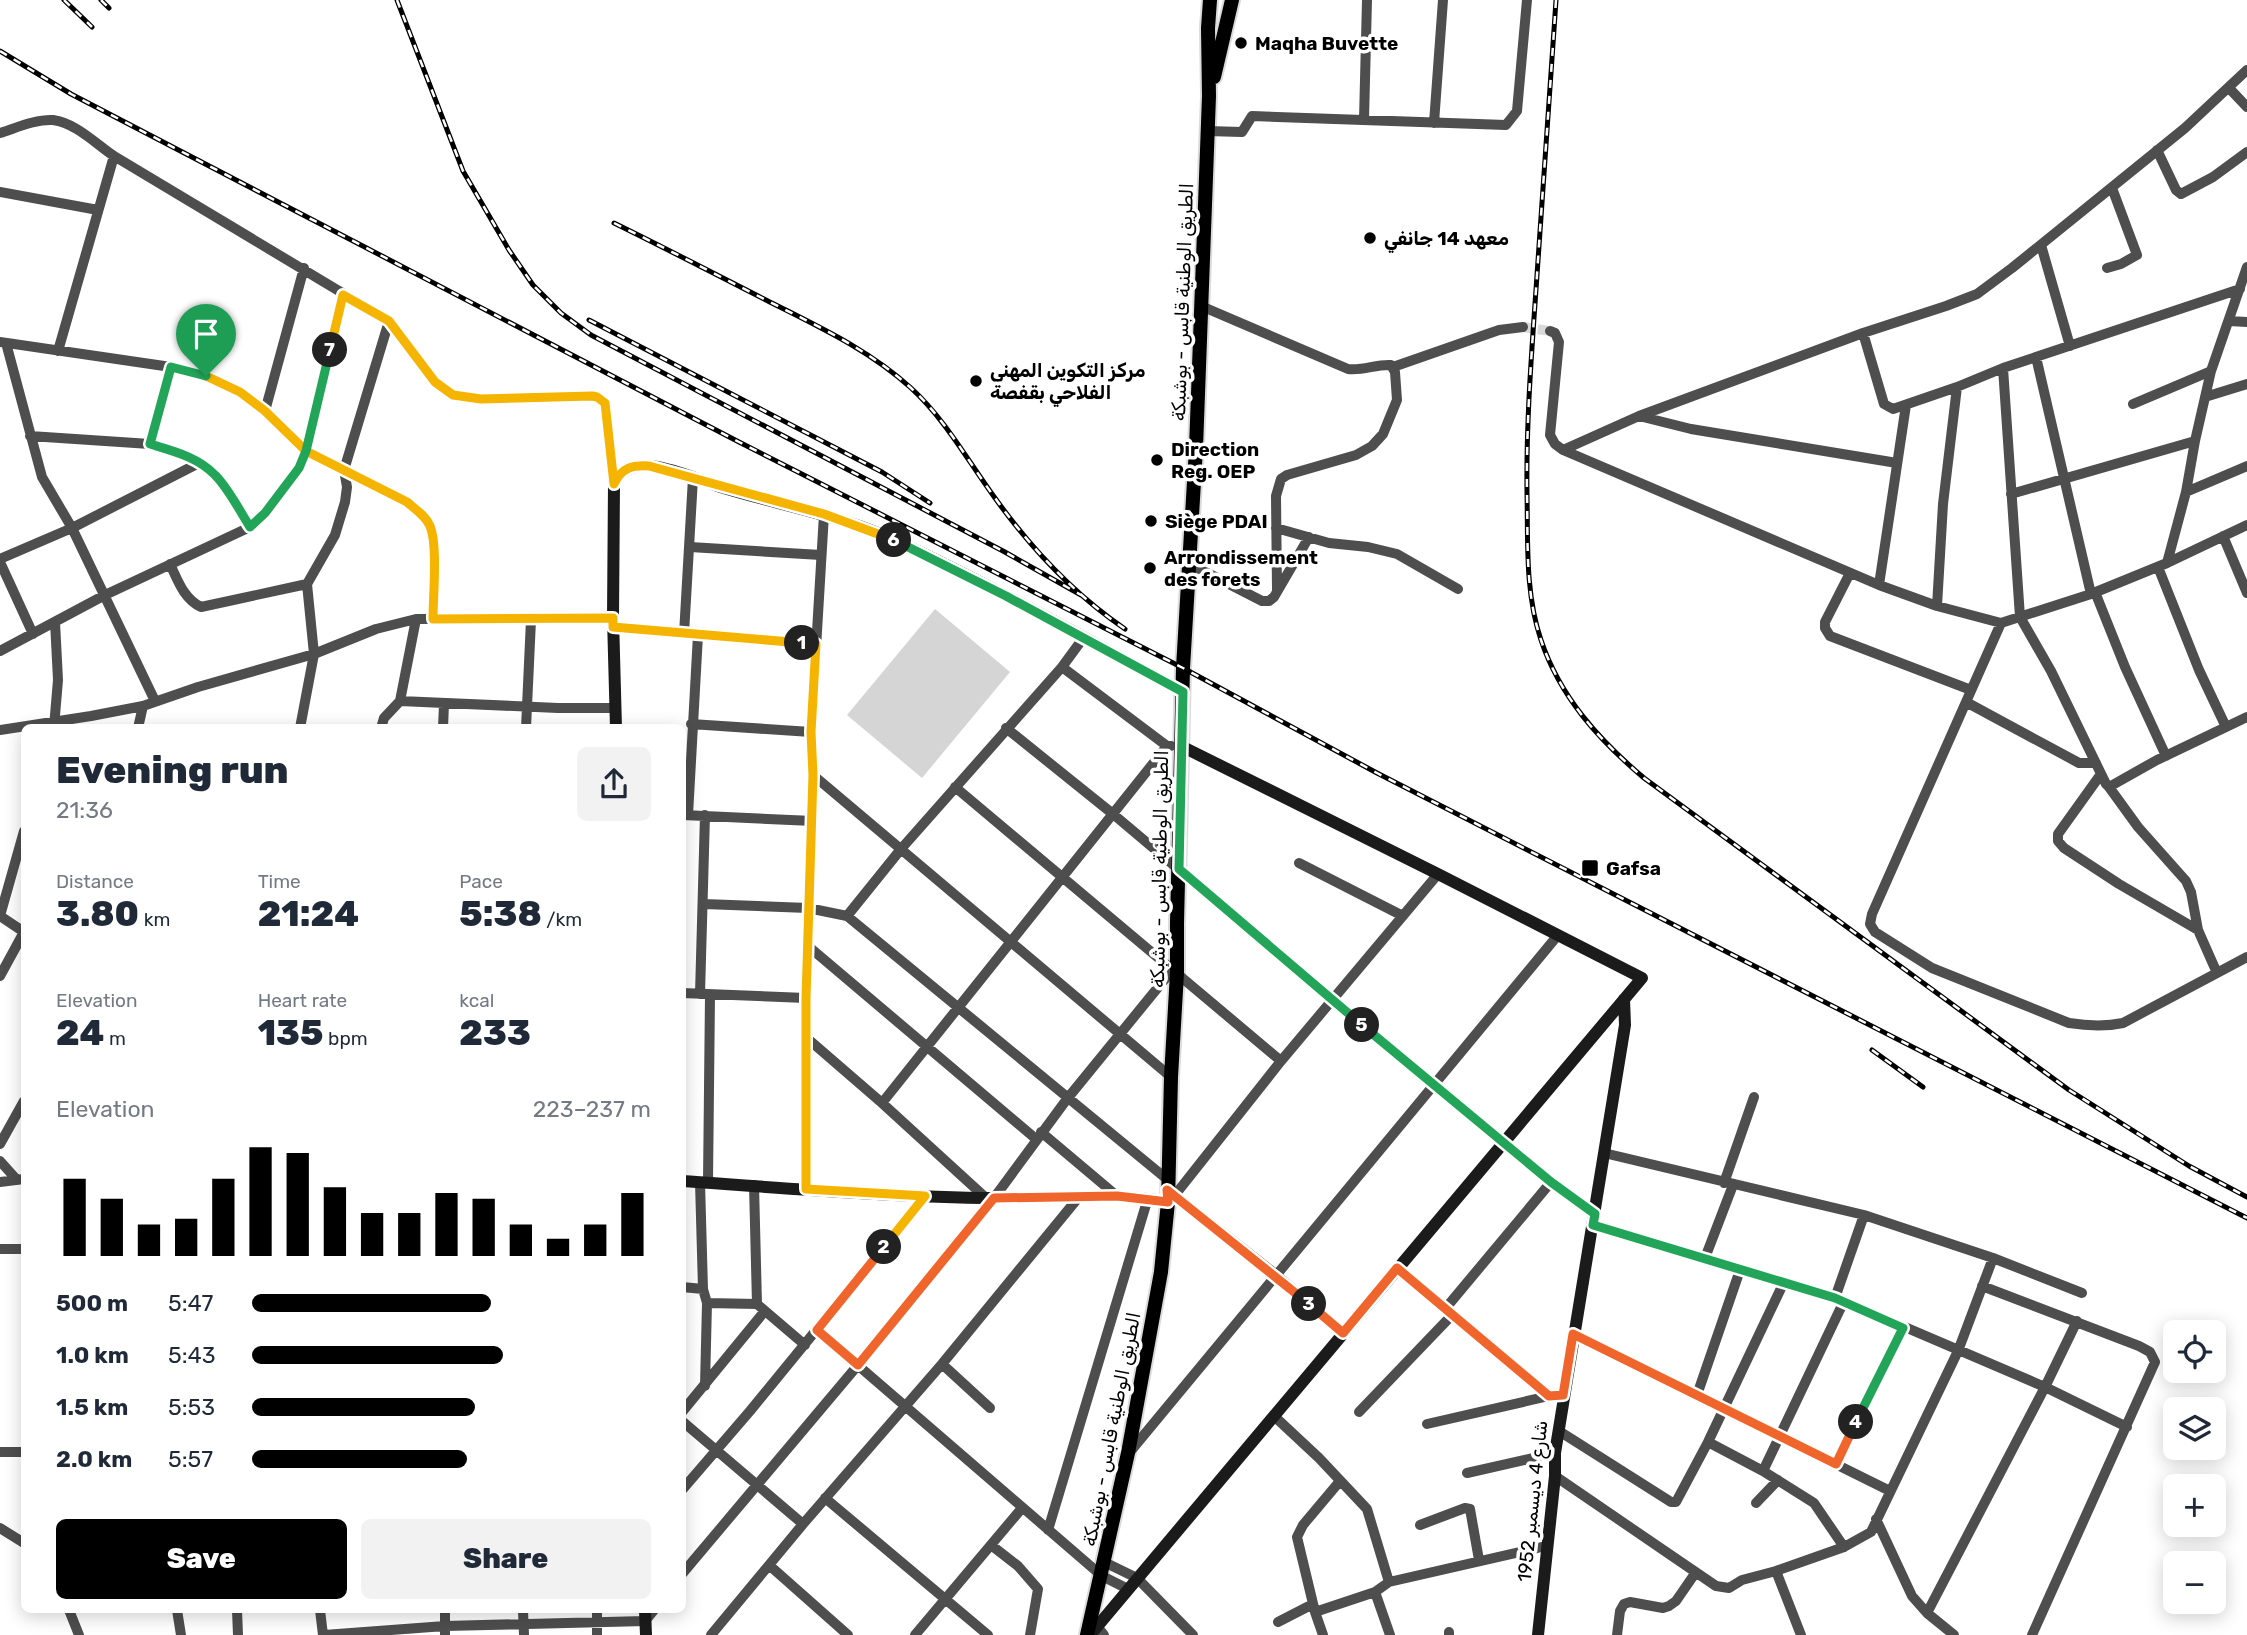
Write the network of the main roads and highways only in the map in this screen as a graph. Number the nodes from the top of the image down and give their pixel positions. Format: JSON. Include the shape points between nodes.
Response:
{"nodes":[{"id":1,"x":1210,"y":0,"type":"edge"},
{"id":2,"x":1232,"y":0,"type":"edge"},
{"id":3,"x":1209,"y":96,"type":"junction"},
{"id":4,"x":1095,"y":1633,"type":"edge"}],
"edges":[{"from":1,"to":3,"type":"main road","name":"الطريق الوطنية قابس - بوشبكة"},
{"from":2,"to":3,"type":"main road","name":"الطريق الوطنية قابس - بوشبكة"},
{"from":3,"to":4,"type":"main road","name":"الطريق الوطنية قابس - بوشبكة","via":[[1190,564],[1183,692],[1174,746],[1179,869],[1170,1192],[1161,1272],[1103,1569]]}]}
